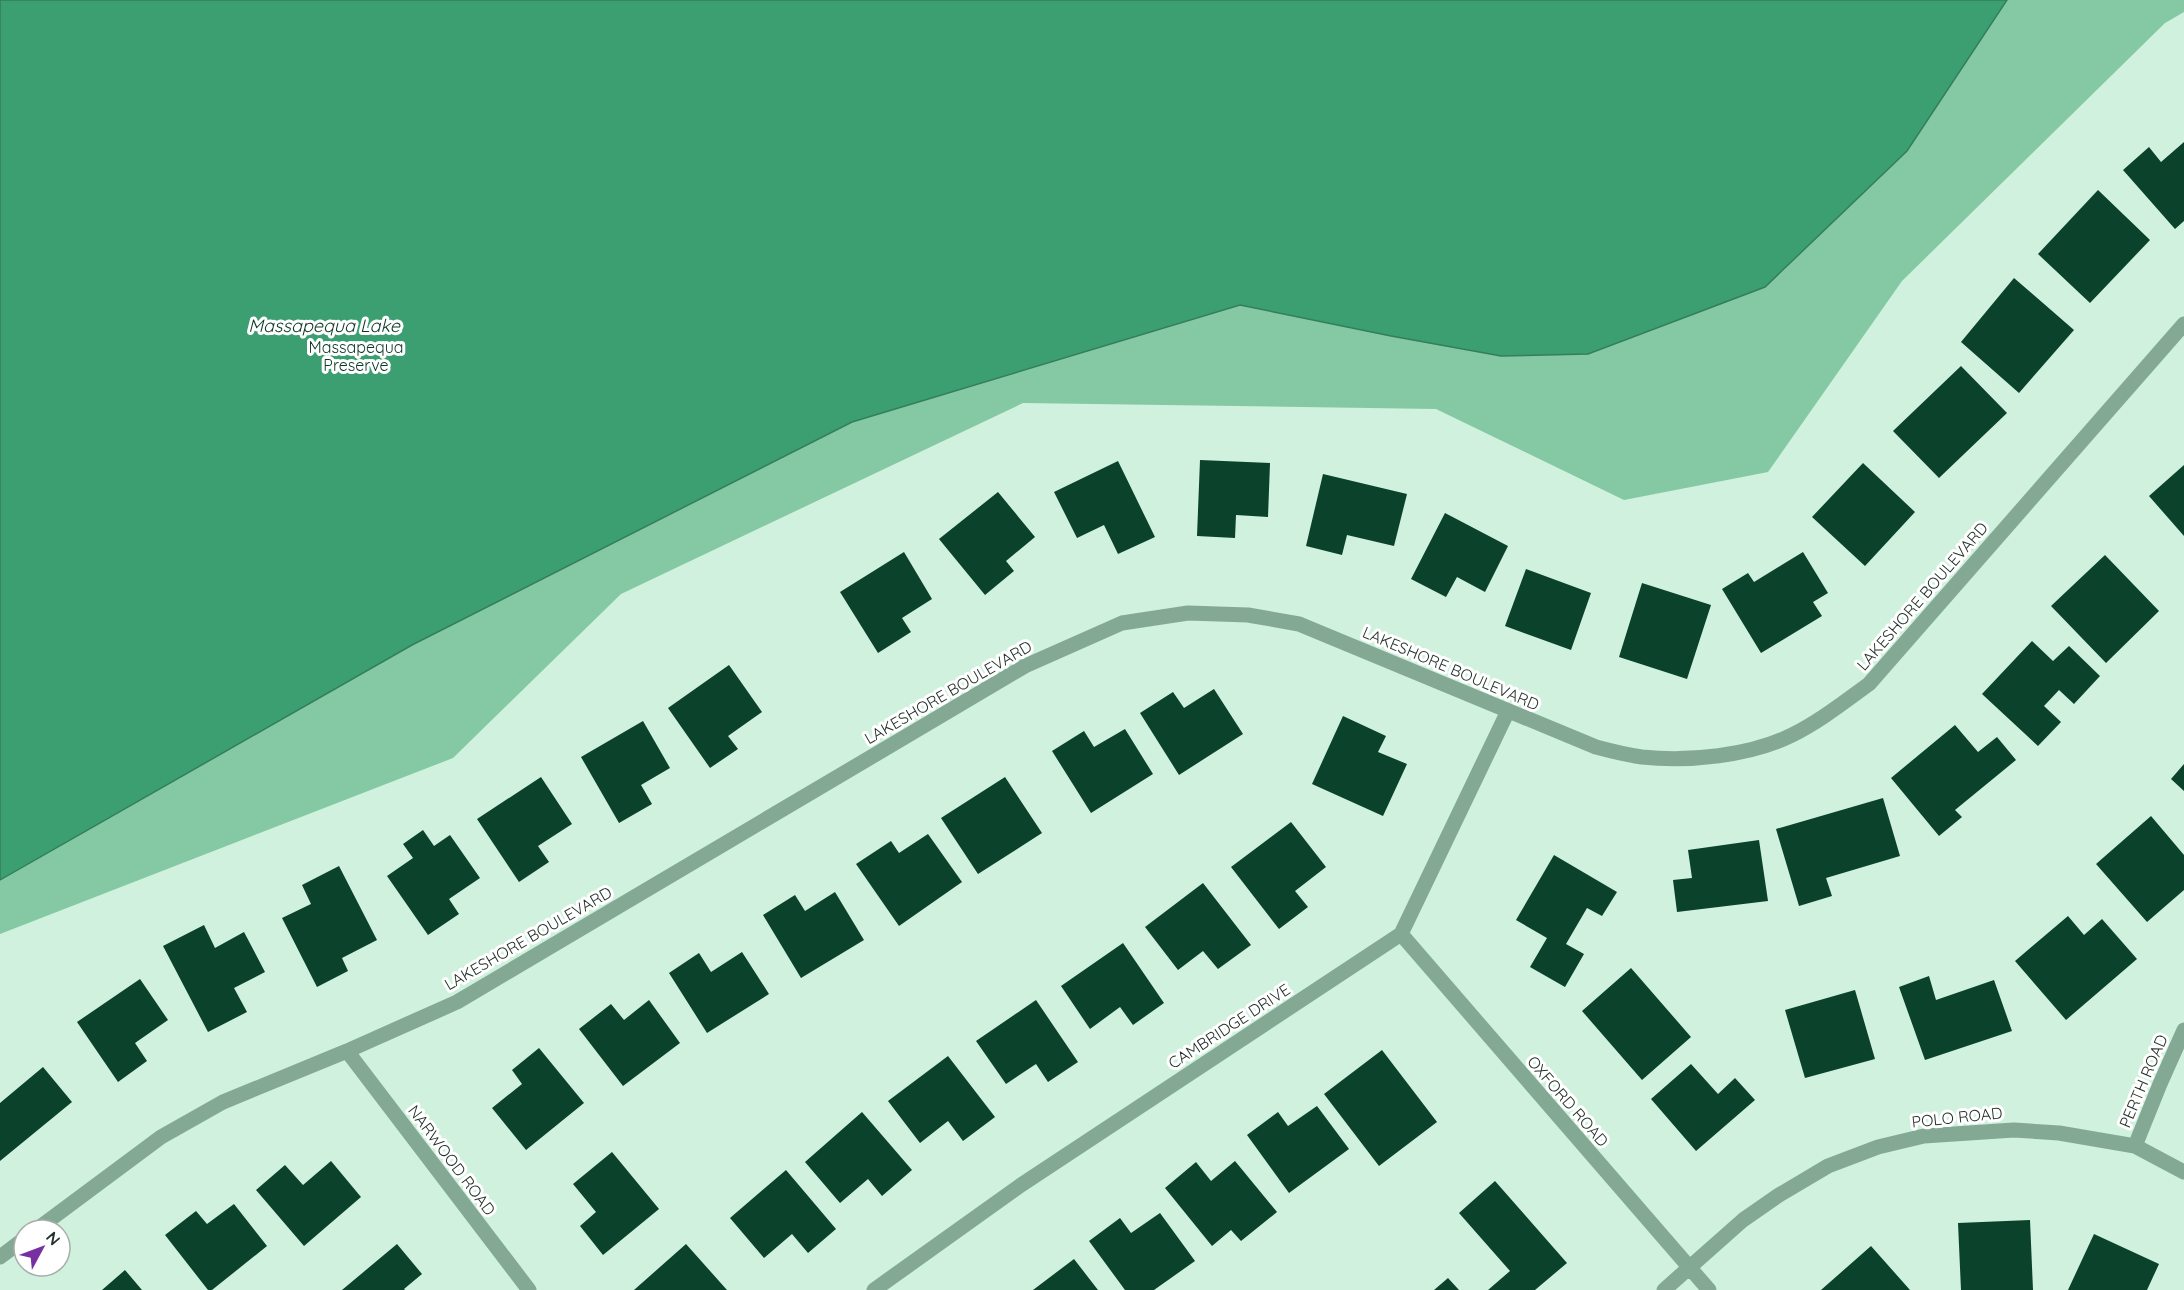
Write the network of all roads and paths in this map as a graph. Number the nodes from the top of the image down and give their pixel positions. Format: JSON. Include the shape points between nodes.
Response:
{"nodes":[{"id":1,"x":2184,"y":324,"type":"edge"},
{"id":2,"x":1508,"y":711,"type":"junction"},
{"id":3,"x":1401,"y":934,"type":"junction"},
{"id":4,"x":2184,"y":1030,"type":"edge"},
{"id":5,"x":347,"y":1051,"type":"junction"},
{"id":6,"x":2135,"y":1146,"type":"junction"},
{"id":7,"x":2184,"y":1172,"type":"edge"},
{"id":8,"x":52,"y":1218,"type":"edge"},
{"id":9,"x":1689,"y":1269,"type":"junction"},
{"id":10,"x":529,"y":1290,"type":"edge"},
{"id":11,"x":874,"y":1290,"type":"edge"},
{"id":12,"x":1664,"y":1290,"type":"edge"},
{"id":13,"x":1709,"y":1290,"type":"edge"}],
"edges":[{"from":1,"to":2,"type":"street","name":"LAKESHORE BOULEVARD","via":[[1869,684],[1818,721],[1789,737],[1750,750],[1681,759],[1641,757],[1596,747]]},
{"from":2,"to":3,"type":"street"},
{"from":2,"to":5,"type":"street","name":"LAKESHORE BOULEVARD","via":[[1299,624],[1248,615],[1188,613],[1122,623],[1025,666],[457,1002]]},
{"from":3,"to":9,"type":"street","name":"OXFORD ROAD"},
{"from":3,"to":11,"type":"street","name":"CAMBRIDGE DRIVE","via":[[1021,1185]]},
{"from":4,"to":6,"type":"street","name":"PERTH ROAD"},
{"from":5,"to":8,"type":"street","name":"LAKESHORE BOULEVARD","via":[[223,1102],[161,1137]]},
{"from":5,"to":10,"type":"street","name":"NARWOOD ROAD"},
{"from":6,"to":7,"type":"street","name":"POLO ROAD"},
{"from":6,"to":9,"type":"street","name":"POLO ROAD","via":[[2014,1130],[1924,1136],[1878,1147],[1828,1166],[1779,1195],[1743,1220]]},
{"from":9,"to":12,"type":"street","name":"POLO ROAD"},
{"from":9,"to":13,"type":"street","name":"OXFORD ROAD"}]}
